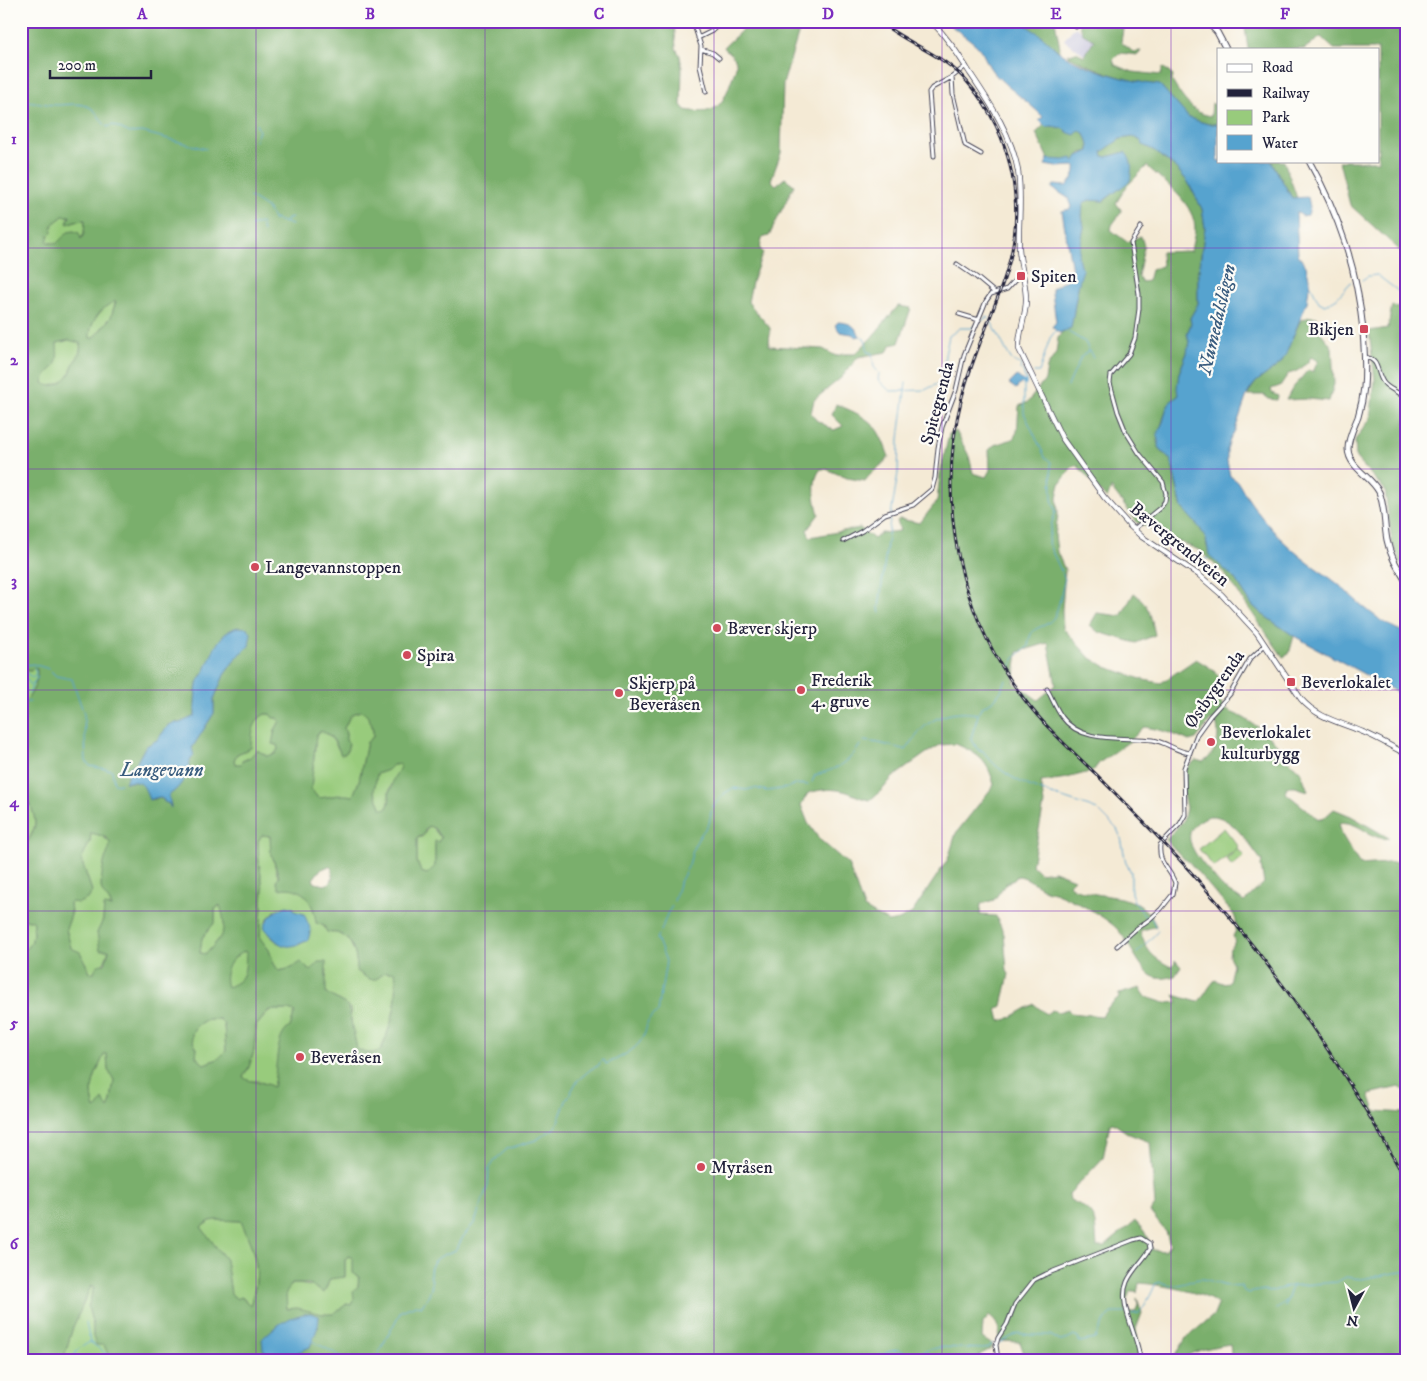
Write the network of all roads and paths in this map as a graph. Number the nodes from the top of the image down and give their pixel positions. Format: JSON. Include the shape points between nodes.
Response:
{"nodes":[{"id":1,"x":695,"y":21,"type":"edge"},
{"id":2,"x":722,"y":21,"type":"edge"},
{"id":3,"x":931,"y":21,"type":"edge"},
{"id":4,"x":1074,"y":21,"type":"edge"},
{"id":5,"x":1208,"y":22,"type":"edge"},
{"id":6,"x":1076,"y":27,"type":"dead end"},
{"id":7,"x":698,"y":38,"type":"junction"},
{"id":8,"x":1226,"y":48,"type":"edge"},
{"id":9,"x":701,"y":49,"type":"junction"},
{"id":10,"x":720,"y":58,"type":"dead end"},
{"id":11,"x":966,"y":66,"type":"junction"},
{"id":12,"x":952,"y":77,"type":"junction"},
{"id":13,"x":706,"y":92,"type":"dead end"},
{"id":14,"x":981,"y":154,"type":"dead end"},
{"id":15,"x":934,"y":156,"type":"dead end"},
{"id":16,"x":1309,"y":162,"type":"edge"},
{"id":17,"x":1140,"y":227,"type":"dead end"},
{"id":18,"x":957,"y":264,"type":"dead end"},
{"id":19,"x":1023,"y":276,"type":"junction"},
{"id":20,"x":994,"y":292,"type":"junction"},
{"id":21,"x":959,"y":314,"type":"dead end"},
{"id":22,"x":979,"y":320,"type":"junction"},
{"id":23,"x":1364,"y":357,"type":"junction"},
{"id":24,"x":1406,"y":400,"type":"edge"},
{"id":25,"x":1133,"y":530,"type":"junction"},
{"id":26,"x":843,"y":541,"type":"dead end"},
{"id":27,"x":1406,"y":582,"type":"edge"},
{"id":28,"x":1265,"y":645,"type":"junction"},
{"id":29,"x":1047,"y":689,"type":"dead end"},
{"id":30,"x":1190,"y":753,"type":"junction"},
{"id":31,"x":1406,"y":754,"type":"edge"},
{"id":32,"x":1117,"y":946,"type":"dead end"},
{"id":33,"x":998,"y":1360,"type":"edge"},
{"id":34,"x":1140,"y":1360,"type":"edge"}],
"edges":[{"from":1,"to":7,"type":"street"},
{"from":2,"to":7,"type":"street"},
{"from":3,"to":11,"type":"main road","name":"Bævergrendveien"},
{"from":4,"to":6,"type":"street"},
{"from":5,"to":8,"type":"main road"},
{"from":7,"to":9,"type":"street"},
{"from":9,"to":10,"type":"street"},
{"from":9,"to":13,"type":"street","via":[[700,66]]},
{"from":11,"to":12,"type":"street"},
{"from":11,"to":19,"type":"main road","name":"Bævergrendveien","via":[[998,118],[1016,161]]},
{"from":12,"to":14,"type":"street","via":[[965,144]]},
{"from":12,"to":15,"type":"street","via":[[932,88],[928,94]]},
{"from":16,"to":23,"type":"main road","via":[[1335,215],[1353,264]]},
{"from":17,"to":25,"type":"street","via":[[1131,243],[1139,294],[1135,338],[1129,354],[1111,375],[1110,383],[1126,432],[1163,482],[1166,494],[1161,507]]},
{"from":18,"to":20,"type":"street"},
{"from":19,"to":20,"type":"street","via":[[1007,289]]},
{"from":19,"to":25,"type":"main road","name":"Bævergrendveien","via":[[1026,307],[1019,341],[1022,357],[1067,446]]},
{"from":20,"to":22,"type":"street","name":"Spitegrenda"},
{"from":21,"to":22,"type":"street"},
{"from":22,"to":26,"type":"street","name":"Spitegrenda","via":[[964,355],[954,397],[942,427],[932,489],[913,505],[885,514],[862,532]]},
{"from":23,"to":24,"type":"street","via":[[1377,365],[1385,385]]},
{"from":23,"to":27,"type":"main road","via":[[1363,396],[1349,453],[1355,465],[1378,491],[1390,552]]},
{"from":25,"to":28,"type":"main road","name":"Bævergrendveien","via":[[1212,585]]},
{"from":28,"to":30,"type":"street","name":"Østbygrenda","via":[[1250,659],[1230,694],[1202,726]]},
{"from":28,"to":31,"type":"main road","name":"Bævergrendveien","via":[[1300,699],[1310,708]]},
{"from":29,"to":30,"type":"street","name":"Østbygrenda","via":[[1063,718],[1088,735],[1157,741]]},
{"from":30,"to":32,"type":"street","name":"Østbygrenda","via":[[1184,773],[1185,815],[1160,845],[1159,854],[1173,879],[1174,891],[1153,918]]},
{"from":33,"to":34,"type":"street","via":[[998,1338],[1015,1304],[1034,1280],[1139,1238],[1148,1241],[1150,1248],[1127,1281],[1125,1301]]}]}
